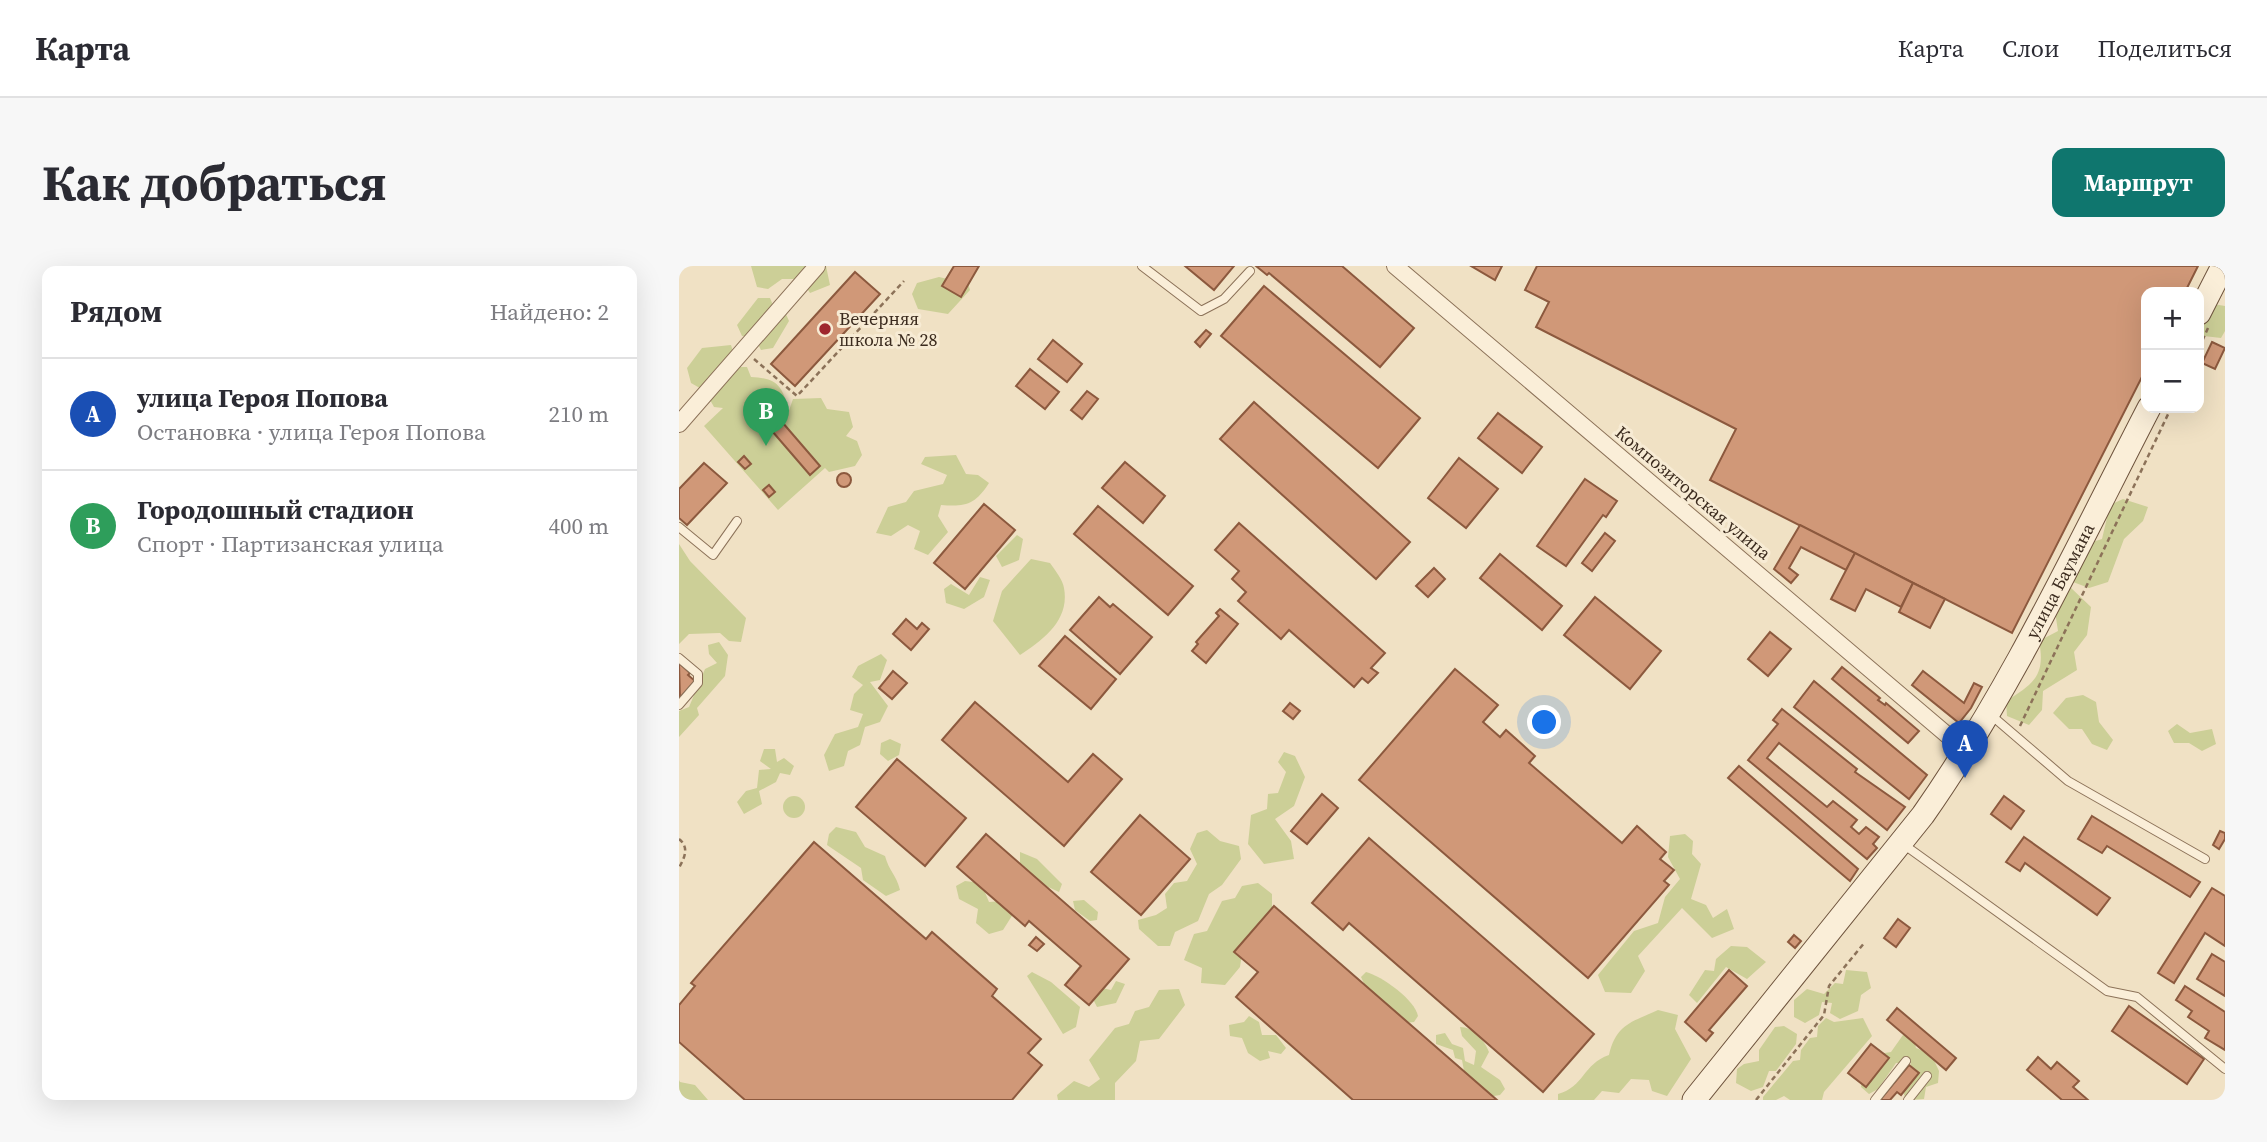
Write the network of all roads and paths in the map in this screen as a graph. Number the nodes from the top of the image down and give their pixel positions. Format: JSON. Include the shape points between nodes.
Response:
{"nodes":[{"id":1,"x":817,"y":266,"type":"edge"},
{"id":2,"x":1142,"y":266,"type":"edge"},
{"id":3,"x":1395,"y":266,"type":"edge"},
{"id":4,"x":2223,"y":266,"type":"edge"},
{"id":5,"x":1250,"y":271,"type":"dead end"},
{"id":6,"x":904,"y":281,"type":"dead end"},
{"id":7,"x":2204,"y":303,"type":"edge"},
{"id":8,"x":744,"y":350,"type":"junction"},
{"id":9,"x":2147,"y":413,"type":"edge"},
{"id":10,"x":2169,"y":413,"type":"edge"},
{"id":11,"x":679,"y":424,"type":"edge"},
{"id":12,"x":737,"y":521,"type":"dead end"},
{"id":13,"x":679,"y":527,"type":"edge"},
{"id":14,"x":679,"y":658,"type":"edge"},
{"id":15,"x":679,"y":705,"type":"edge"},
{"id":16,"x":1988,"y":713,"type":"junction"},
{"id":17,"x":2015,"y":735,"type":"junction"},
{"id":18,"x":1966,"y":751,"type":"junction"},
{"id":19,"x":679,"y":839,"type":"edge"},
{"id":20,"x":1901,"y":842,"type":"junction"},
{"id":21,"x":2206,"y":859,"type":"dead end"},
{"id":22,"x":679,"y":868,"type":"edge"},
{"id":23,"x":1865,"y":942,"type":"dead end"},
{"id":24,"x":1906,"y":1061,"type":"dead end"},
{"id":25,"x":2225,"y":1069,"type":"edge"},
{"id":26,"x":1927,"y":1076,"type":"dead end"},
{"id":27,"x":1694,"y":1100,"type":"edge"},
{"id":28,"x":1756,"y":1100,"type":"edge"},
{"id":29,"x":1875,"y":1100,"type":"edge"},
{"id":30,"x":1908,"y":1100,"type":"edge"}],
"edges":[{"from":1,"to":8,"type":"street"},
{"from":2,"to":5,"type":"lane","via":[[1201,311],[1224,299]]},
{"from":3,"to":18,"type":"street","name":"Композиторская улица"},
{"from":4,"to":7,"type":"street"},
{"from":6,"to":8,"type":"path","via":[[797,396]]},
{"from":8,"to":11,"type":"street"},
{"from":9,"to":16,"type":"street","name":"улица Баумана"},
{"from":10,"to":17,"type":"path"},
{"from":12,"to":13,"type":"lane","via":[[713,555]]},
{"from":14,"to":15,"type":"lane","via":[[698,674],[698,683]]},
{"from":16,"to":17,"type":"lane"},
{"from":16,"to":18,"type":"street","name":"улица Баумана"},
{"from":17,"to":21,"type":"lane","via":[[2068,781]]},
{"from":18,"to":20,"type":"street","name":"улица Баумана"},
{"from":19,"to":22,"type":"path","via":[[686,850]]},
{"from":20,"to":25,"type":"lane","via":[[2107,991],[2137,996]]},
{"from":20,"to":27,"type":"street","name":"улица Баумана"},
{"from":23,"to":28,"type":"path","via":[[1829,986],[1824,1015]]},
{"from":24,"to":29,"type":"lane"},
{"from":26,"to":30,"type":"lane"}]}
